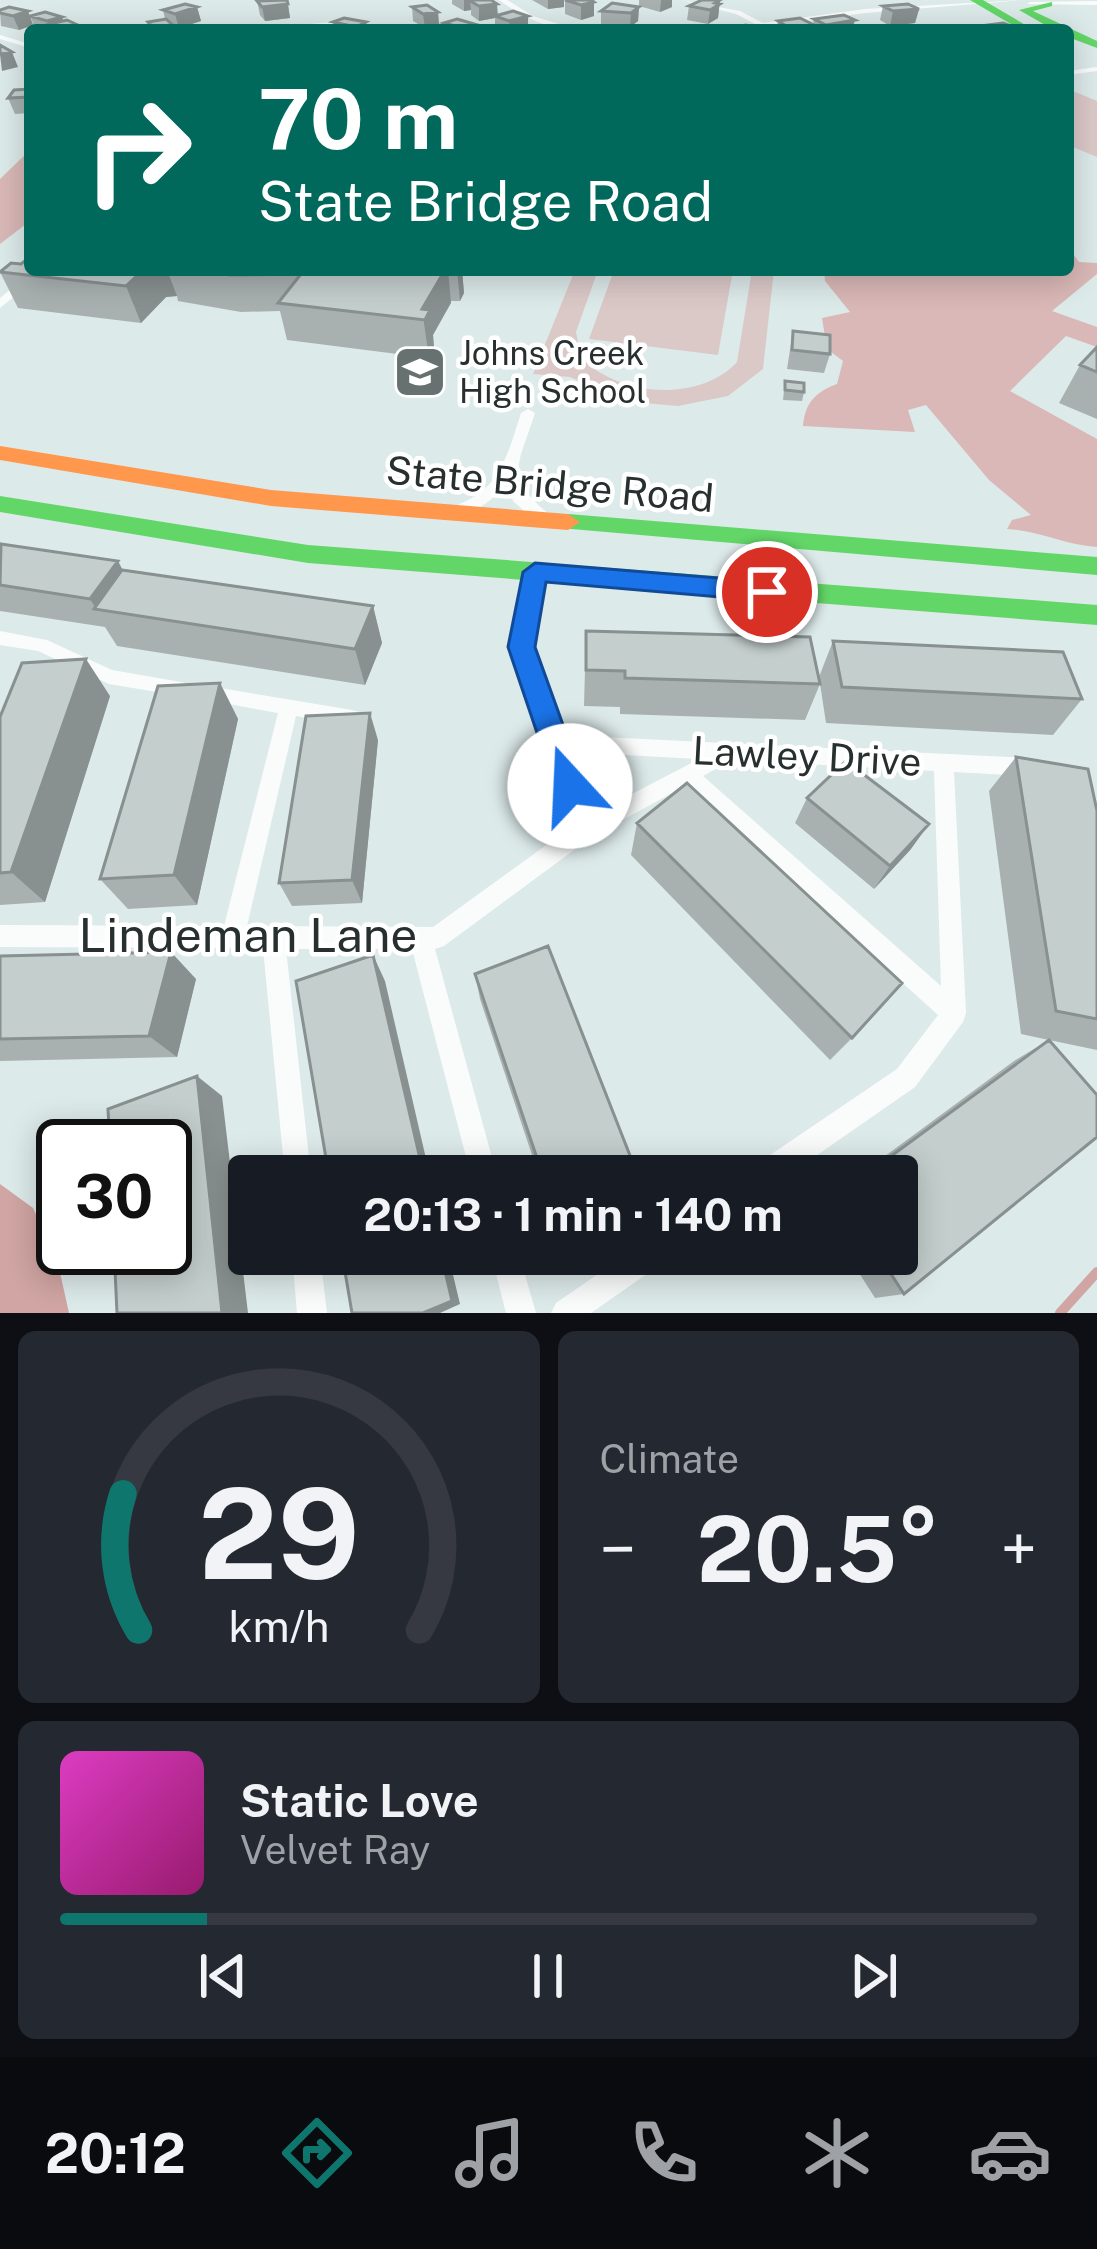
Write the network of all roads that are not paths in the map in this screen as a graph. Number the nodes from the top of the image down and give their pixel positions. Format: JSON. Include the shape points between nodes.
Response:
{"nodes":[{"id":1,"x":502,"y":0,"type":"edge"},
{"id":2,"x":684,"y":0,"type":"edge"},
{"id":3,"x":1097,"y":3,"type":"edge"},
{"id":4,"x":1006,"y":5,"type":"edge"},
{"id":5,"x":551,"y":24,"type":"edge"},
{"id":6,"x":760,"y":24,"type":"edge"},
{"id":7,"x":770,"y":24,"type":"edge"},
{"id":8,"x":1050,"y":24,"type":"edge"},
{"id":9,"x":34,"y":276,"type":"edge"},
{"id":10,"x":0,"y":304,"type":"edge"},
{"id":11,"x":528,"y":413,"type":"dead end"},
{"id":12,"x":0,"y":453,"type":"edge"},
{"id":13,"x":509,"y":468,"type":"junction"},
{"id":14,"x":0,"y":504,"type":"edge"},
{"id":15,"x":443,"y":514,"type":"junction"},
{"id":16,"x":550,"y":524,"type":"junction"},
{"id":17,"x":1097,"y":566,"type":"edge"},
{"id":18,"x":533,"y":585,"type":"junction"},
{"id":19,"x":1097,"y":615,"type":"edge"},
{"id":20,"x":0,"y":638,"type":"edge"},
{"id":21,"x":58,"y":653,"type":"junction"},
{"id":22,"x":45,"y":671,"type":"edge"},
{"id":23,"x":289,"y":707,"type":"junction"},
{"id":24,"x":357,"y":719,"type":"edge"},
{"id":25,"x":555,"y":743,"type":"junction"},
{"id":26,"x":730,"y":752,"type":"junction"},
{"id":27,"x":944,"y":763,"type":"junction"},
{"id":28,"x":1059,"y":769,"type":"edge"},
{"id":29,"x":687,"y":775,"type":"junction"},
{"id":30,"x":586,"y":829,"type":"junction"},
{"id":31,"x":0,"y":936,"type":"edge"},
{"id":32,"x":233,"y":937,"type":"junction"},
{"id":33,"x":273,"y":937,"type":"junction"},
{"id":34,"x":421,"y":938,"type":"junction"},
{"id":35,"x":954,"y":1013,"type":"junction"},
{"id":36,"x":296,"y":1155,"type":"edge"},
{"id":37,"x":478,"y":1155,"type":"edge"},
{"id":38,"x":794,"y":1155,"type":"edge"},
{"id":39,"x":308,"y":1275,"type":"edge"},
{"id":40,"x":511,"y":1275,"type":"edge"},
{"id":41,"x":621,"y":1275,"type":"edge"},
{"id":42,"x":312,"y":1313,"type":"edge"},
{"id":43,"x":521,"y":1313,"type":"edge"},
{"id":44,"x":566,"y":1313,"type":"edge"}],
"edges":[{"from":1,"to":5,"type":"street"},
{"from":2,"to":6,"type":"street"},
{"from":3,"to":4,"type":"street"},
{"from":4,"to":7,"type":"street"},
{"from":4,"to":8,"type":"highway"},
{"from":9,"to":10,"type":"street"},
{"from":11,"to":13,"type":"street"},
{"from":12,"to":15,"type":"highway","name":"State Bridge Road","via":[[271,498]]},
{"from":13,"to":15,"type":"street","via":[[481,501]]},
{"from":13,"to":16,"type":"street","via":[[518,497]]},
{"from":14,"to":18,"type":"highway"},
{"from":15,"to":16,"type":"highway","name":"State Bridge Road"},
{"from":16,"to":17,"type":"highway","name":"State Bridge Road"},
{"from":18,"to":19,"type":"highway"},
{"from":18,"to":25,"type":"street","via":[[521,647]]},
{"from":20,"to":21,"type":"street"},
{"from":21,"to":22,"type":"street"},
{"from":21,"to":23,"type":"street","via":[[109,677]]},
{"from":23,"to":24,"type":"street"},
{"from":23,"to":32,"type":"street"},
{"from":25,"to":26,"type":"street","name":"Lawley Drive"},
{"from":25,"to":30,"type":"street"},
{"from":26,"to":27,"type":"street","name":"Lawley Drive"},
{"from":26,"to":29,"type":"street","name":"Lindeman Lane"},
{"from":27,"to":28,"type":"street","name":"Lawley Drive"},
{"from":27,"to":35,"type":"street"},
{"from":29,"to":30,"type":"street","name":"Lindeman Lane"},
{"from":29,"to":35,"type":"street"},
{"from":30,"to":34,"type":"street","name":"Lindeman Lane","via":[[436,938]]},
{"from":31,"to":32,"type":"street","name":"Lindeman Lane"},
{"from":32,"to":33,"type":"street","name":"Lindeman Lane"},
{"from":33,"to":34,"type":"street","name":"Lindeman Lane"},
{"from":33,"to":36,"type":"street"},
{"from":34,"to":37,"type":"street"},
{"from":35,"to":38,"type":"street","via":[[906,1078]]},
{"from":39,"to":42,"type":"street"},
{"from":40,"to":43,"type":"street"},
{"from":41,"to":44,"type":"street"}]}
